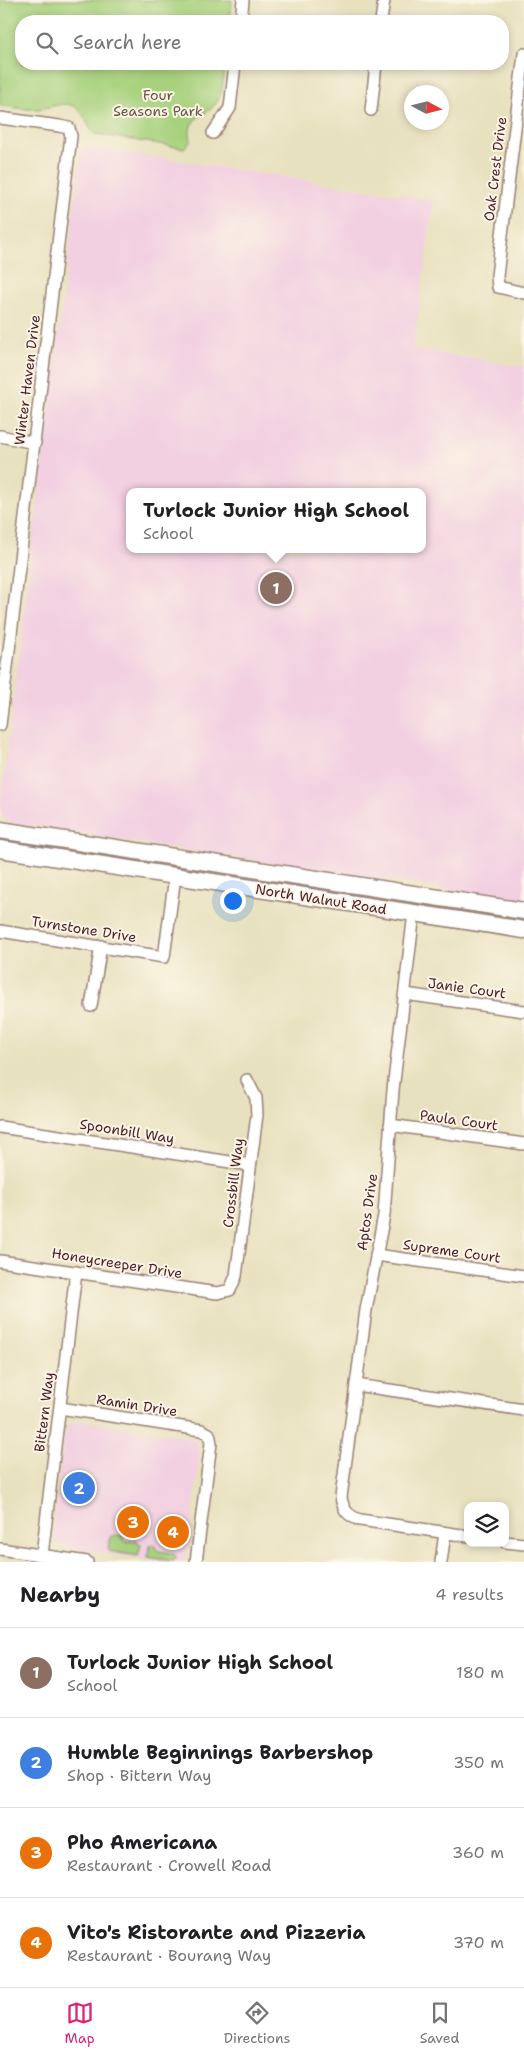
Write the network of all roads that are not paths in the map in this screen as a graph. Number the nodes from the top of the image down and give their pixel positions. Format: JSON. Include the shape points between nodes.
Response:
{"nodes":[{"id":1,"x":243,"y":0,"type":"edge"},
{"id":2,"x":384,"y":0,"type":"edge"},
{"id":3,"x":242,"y":15,"type":"edge"},
{"id":4,"x":383,"y":15,"type":"edge"},
{"id":5,"x":524,"y":54,"type":"edge"},
{"id":6,"x":234,"y":70,"type":"edge"},
{"id":7,"x":375,"y":70,"type":"edge"},
{"id":8,"x":371,"y":110,"type":"dead end"},
{"id":9,"x":0,"y":118,"type":"edge"},
{"id":10,"x":213,"y":133,"type":"dead end"},
{"id":11,"x":519,"y":147,"type":"edge"},
{"id":12,"x":524,"y":293,"type":"edge"},
{"id":13,"x":0,"y":436,"type":"edge"},
{"id":14,"x":35,"y":443,"type":"junction"},
{"id":15,"x":0,"y":724,"type":"edge"},
{"id":16,"x":0,"y":830,"type":"edge"},
{"id":17,"x":0,"y":849,"type":"edge"},
{"id":18,"x":175,"y":876,"type":"junction"},
{"id":19,"x":524,"y":910,"type":"edge"},
{"id":20,"x":414,"y":913,"type":"junction"},
{"id":21,"x":524,"y":930,"type":"edge"},
{"id":22,"x":0,"y":931,"type":"edge"},
{"id":23,"x":101,"y":946,"type":"junction"},
{"id":24,"x":405,"y":994,"type":"junction"},
{"id":25,"x":92,"y":1006,"type":"dead end"},
{"id":26,"x":524,"y":1011,"type":"edge"},
{"id":27,"x":247,"y":1080,"type":"dead end"},
{"id":28,"x":390,"y":1125,"type":"junction"},
{"id":29,"x":0,"y":1127,"type":"edge"},
{"id":30,"x":524,"y":1144,"type":"edge"},
{"id":31,"x":250,"y":1165,"type":"junction"},
{"id":32,"x":376,"y":1255,"type":"junction"},
{"id":33,"x":0,"y":1261,"type":"edge"},
{"id":34,"x":76,"y":1272,"type":"junction"},
{"id":35,"x":524,"y":1276,"type":"edge"},
{"id":36,"x":230,"y":1290,"type":"joint"},
{"id":37,"x":356,"y":1385,"type":"junction"},
{"id":38,"x":60,"y":1408,"type":"junction"},
{"id":39,"x":524,"y":1410,"type":"edge"},
{"id":40,"x":444,"y":1533,"type":"junction"},
{"id":41,"x":464,"y":1536,"type":"edge"},
{"id":42,"x":509,"y":1542,"type":"edge"},
{"id":43,"x":524,"y":1544,"type":"edge"},
{"id":44,"x":0,"y":1549,"type":"edge"},
{"id":45,"x":42,"y":1555,"type":"junction"},
{"id":46,"x":88,"y":1562,"type":"edge"},
{"id":47,"x":196,"y":1562,"type":"edge"},
{"id":48,"x":440,"y":1562,"type":"edge"}],
"edges":[{"from":1,"to":3,"type":"street"},
{"from":2,"to":4,"type":"street"},
{"from":5,"to":11,"type":"street","name":"Oak Crest Drive"},
{"from":6,"to":10,"type":"street","via":[[230,108]]},
{"from":7,"to":8,"type":"street"},
{"from":9,"to":14,"type":"street","name":"Winter Haven Drive","via":[[69,128],[71,136]]},
{"from":11,"to":12,"type":"street","name":"Oak Crest Drive","via":[[497,276],[498,287]]},
{"from":13,"to":14,"type":"street"},
{"from":14,"to":15,"type":"street","name":"Winter Haven Drive"},
{"from":16,"to":19,"type":"street","name":"North Walnut Road"},
{"from":17,"to":18,"type":"street","name":"North Walnut Road"},
{"from":18,"to":20,"type":"street","name":"North Walnut Road"},
{"from":18,"to":23,"type":"street","name":"Turnstone Drive","via":[[164,957]]},
{"from":20,"to":21,"type":"street","name":"North Walnut Road"},
{"from":20,"to":24,"type":"street","name":"Aptos Drive"},
{"from":22,"to":23,"type":"street","name":"Turnstone Drive"},
{"from":23,"to":25,"type":"street"},
{"from":24,"to":26,"type":"street","name":"Janie Court"},
{"from":24,"to":28,"type":"street","name":"Aptos Drive"},
{"from":27,"to":31,"type":"street","name":"Crossbill Way","via":[[254,1092],[256,1105]]},
{"from":28,"to":30,"type":"street","name":"Paula Court"},
{"from":28,"to":32,"type":"street","name":"Aptos Drive","via":[[385,1201]]},
{"from":29,"to":31,"type":"street","name":"Spoonbill Way"},
{"from":31,"to":36,"type":"street","name":"Crossbill Way","via":[[236,1276]]},
{"from":32,"to":35,"type":"street","name":"Supreme Court"},
{"from":32,"to":37,"type":"street","name":"Aptos Drive"},
{"from":33,"to":34,"type":"street","name":"Honeycreeper Drive"},
{"from":34,"to":36,"type":"street","name":"Honeycreeper Drive","via":[[217,1293]]},
{"from":34,"to":38,"type":"street","name":"Bittern Way"},
{"from":37,"to":39,"type":"street"},
{"from":37,"to":40,"type":"street","name":"Aptos Drive","via":[[342,1497],[346,1513],[360,1520]]},
{"from":38,"to":45,"type":"street","name":"Bittern Way"},
{"from":38,"to":47,"type":"street","name":"Ramin Drive","via":[[201,1430],[209,1434],[211,1443]]},
{"from":40,"to":41,"type":"street"},
{"from":40,"to":48,"type":"street"},
{"from":42,"to":43,"type":"street"},
{"from":44,"to":45,"type":"street"},
{"from":45,"to":46,"type":"street"}]}
